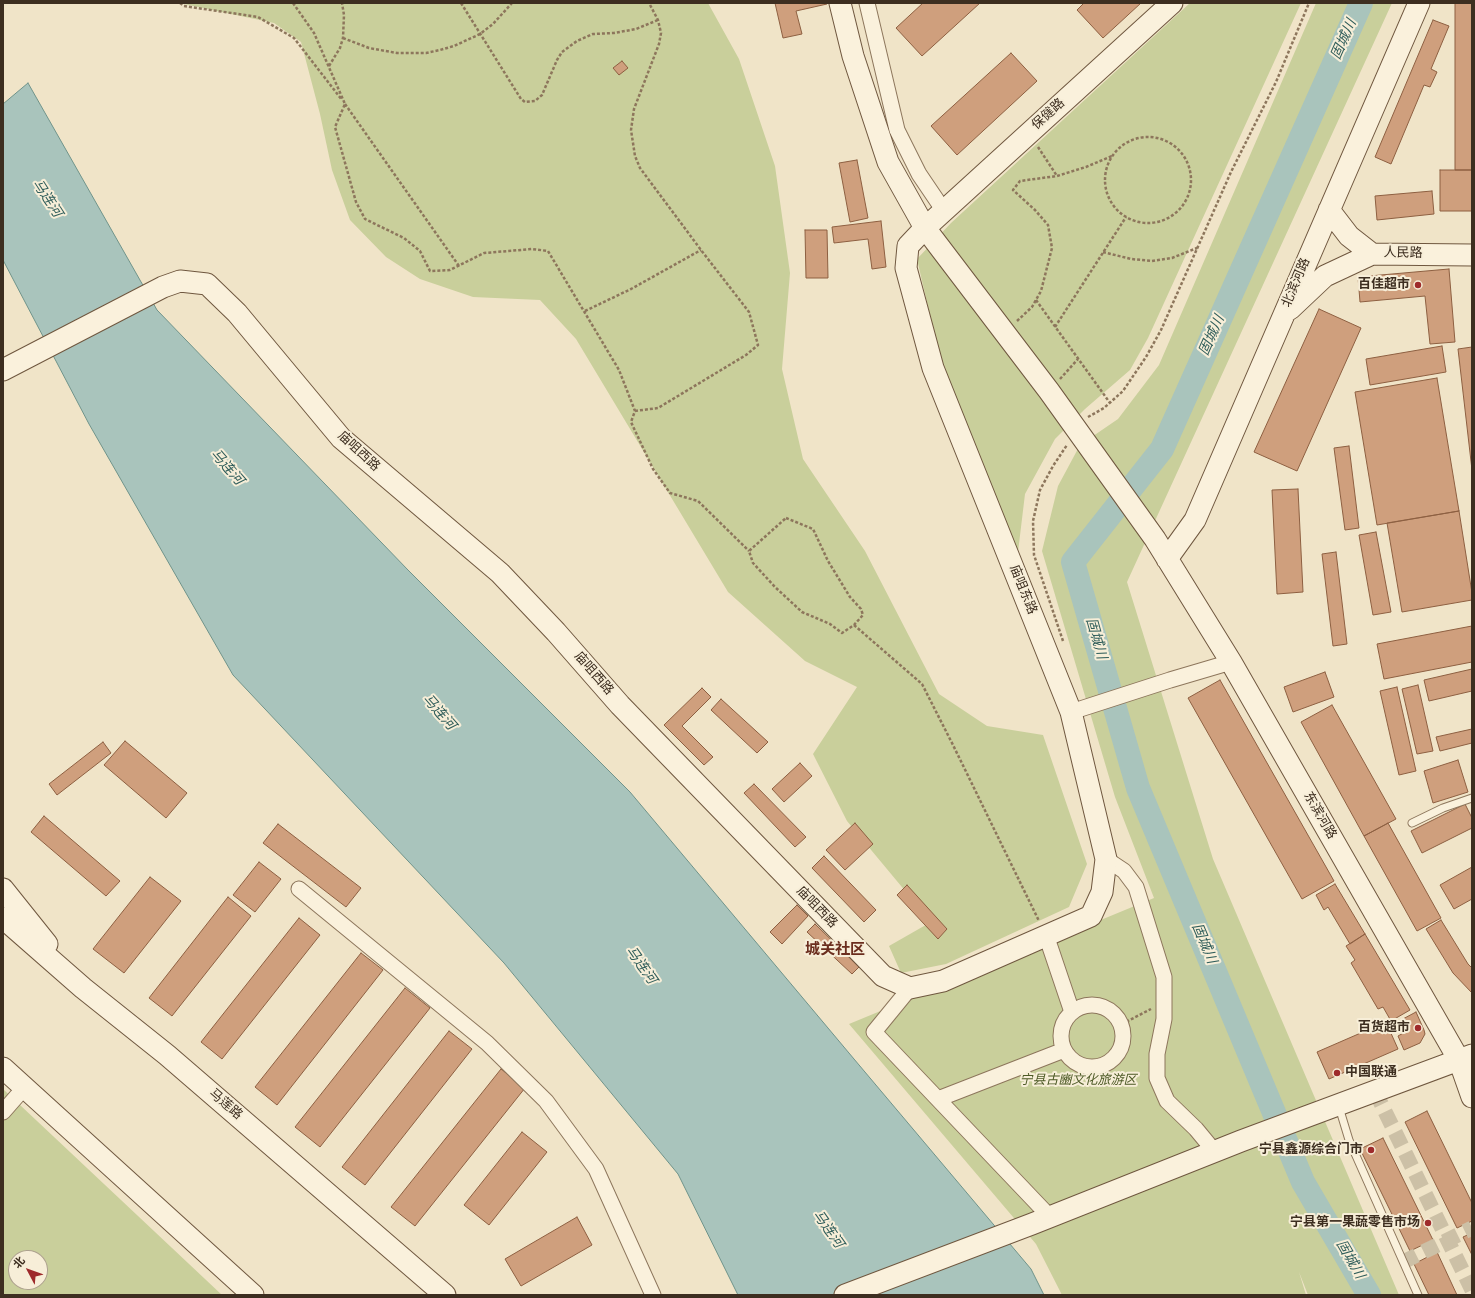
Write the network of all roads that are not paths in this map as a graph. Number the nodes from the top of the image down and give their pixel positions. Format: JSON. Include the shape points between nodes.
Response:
{"nodes":[{"id":1,"x":840,"y":3,"type":"edge"},
{"id":2,"x":867,"y":3,"type":"edge"},
{"id":3,"x":1172,"y":3,"type":"edge"},
{"id":4,"x":1419,"y":3,"type":"edge"},
{"id":5,"x":1329,"y":210,"type":"junction"},
{"id":6,"x":944,"y":211,"type":"junction"},
{"id":7,"x":925,"y":228,"type":"junction"},
{"id":8,"x":1372,"y":254,"type":"junction"},
{"id":9,"x":1472,"y":254,"type":"edge"},
{"id":10,"x":1284,"y":315,"type":"junction"},
{"id":11,"x":3,"y":370,"type":"edge"},
{"id":12,"x":1167,"y":559,"type":"junction"},
{"id":13,"x":1231,"y":662,"type":"junction"},
{"id":14,"x":1081,"y":709,"type":"junction"},
{"id":15,"x":1472,"y":798,"type":"edge"},
{"id":16,"x":1412,"y":823,"type":"dead end"},
{"id":17,"x":1106,"y":859,"type":"junction"},
{"id":18,"x":3,"y":889,"type":"edge"},
{"id":19,"x":300,"y":889,"type":"dead end"},
{"id":20,"x":3,"y":918,"type":"edge"},
{"id":21,"x":1046,"y":936,"type":"junction"},
{"id":22,"x":83,"y":988,"type":"junction"},
{"id":23,"x":910,"y":988,"type":"junction"},
{"id":24,"x":1072,"y":1012,"type":"junction"},
{"id":25,"x":1064,"y":1050,"type":"junction"},
{"id":26,"x":1465,"y":1058,"type":"edge"},
{"id":27,"x":3,"y":1068,"type":"edge"},
{"id":28,"x":24,"y":1088,"type":"junction"},
{"id":29,"x":1472,"y":1097,"type":"edge"},
{"id":30,"x":938,"y":1099,"type":"junction"},
{"id":31,"x":1334,"y":1107,"type":"junction"},
{"id":32,"x":3,"y":1112,"type":"edge"},
{"id":33,"x":1215,"y":1152,"type":"junction"},
{"id":34,"x":1041,"y":1220,"type":"junction"},
{"id":35,"x":253,"y":1295,"type":"edge"},
{"id":36,"x":445,"y":1295,"type":"edge"},
{"id":37,"x":653,"y":1295,"type":"edge"},
{"id":38,"x":845,"y":1295,"type":"edge"},
{"id":39,"x":1418,"y":1295,"type":"edge"}],
"edges":[{"from":1,"to":7,"type":"street","name":"东滨河路","via":[[853,56],[888,162]]},
{"from":2,"to":6,"type":"street","via":[[897,130],[919,174]]},
{"from":3,"to":6,"type":"street","name":"保健路"},
{"from":4,"to":5,"type":"street","name":"北滨河路"},
{"from":5,"to":8,"type":"street","name":"人民路","via":[[1349,236]]},
{"from":5,"to":10,"type":"street","name":"北滨河路"},
{"from":6,"to":7,"type":"street","name":"保健路"},
{"from":7,"to":12,"type":"street","name":"东滨河路","via":[[1049,391]]},
{"from":7,"to":14,"type":"street","name":"庙咀东路","via":[[908,246],[906,268],[933,368]]},
{"from":8,"to":9,"type":"street","name":"人民路"},
{"from":8,"to":10,"type":"street","via":[[1325,276]]},
{"from":10,"to":12,"type":"street","name":"北滨河路","via":[[1195,520]]},
{"from":11,"to":23,"type":"street","name":"庙咀西路","via":[[163,287],[180,281],[207,284],[237,313],[341,438],[500,573],[620,705],[883,976]]},
{"from":12,"to":13,"type":"street","name":"东滨河路"},
{"from":13,"to":14,"type":"street"},
{"from":13,"to":26,"type":"street","name":"东滨河路"},
{"from":14,"to":17,"type":"street","name":"庙咀东路"},
{"from":15,"to":16,"type":"lane"},
{"from":17,"to":21,"type":"street","name":"庙咀东路","via":[[1102,892],[1091,916]]},
{"from":17,"to":33,"type":"street","via":[[1124,871],[1136,887],[1164,977],[1164,1019],[1157,1054],[1157,1078],[1167,1101]]},
{"from":18,"to":22,"type":"street"},
{"from":19,"to":37,"type":"street","via":[[488,1043],[546,1101],[596,1169]]},
{"from":20,"to":22,"type":"street","name":"马莲路"},
{"from":21,"to":23,"type":"street","via":[[943,981]]},
{"from":21,"to":24,"type":"street"},
{"from":22,"to":36,"type":"street","name":"马莲路","via":[[167,1055]]},
{"from":23,"to":30,"type":"street","via":[[874,1032]]},
{"from":24,"to":25,"type":"street","via":[[1062,1029],[1061,1040]]},
{"from":24,"to":25,"type":"street","via":[[1090,1005],[1109,1009],[1122,1024],[1122,1045],[1118,1055],[1110,1062],[1100,1067],[1089,1068],[1079,1065]]},
{"from":25,"to":30,"type":"street"},
{"from":26,"to":29,"type":"street","name":"东滨河路"},
{"from":26,"to":31,"type":"street"},
{"from":27,"to":28,"type":"street"},
{"from":28,"to":32,"type":"street"},
{"from":28,"to":35,"type":"street"},
{"from":30,"to":34,"type":"street"},
{"from":31,"to":33,"type":"street"},
{"from":31,"to":39,"type":"lane"},
{"from":33,"to":34,"type":"street"},
{"from":34,"to":38,"type":"street"}]}
